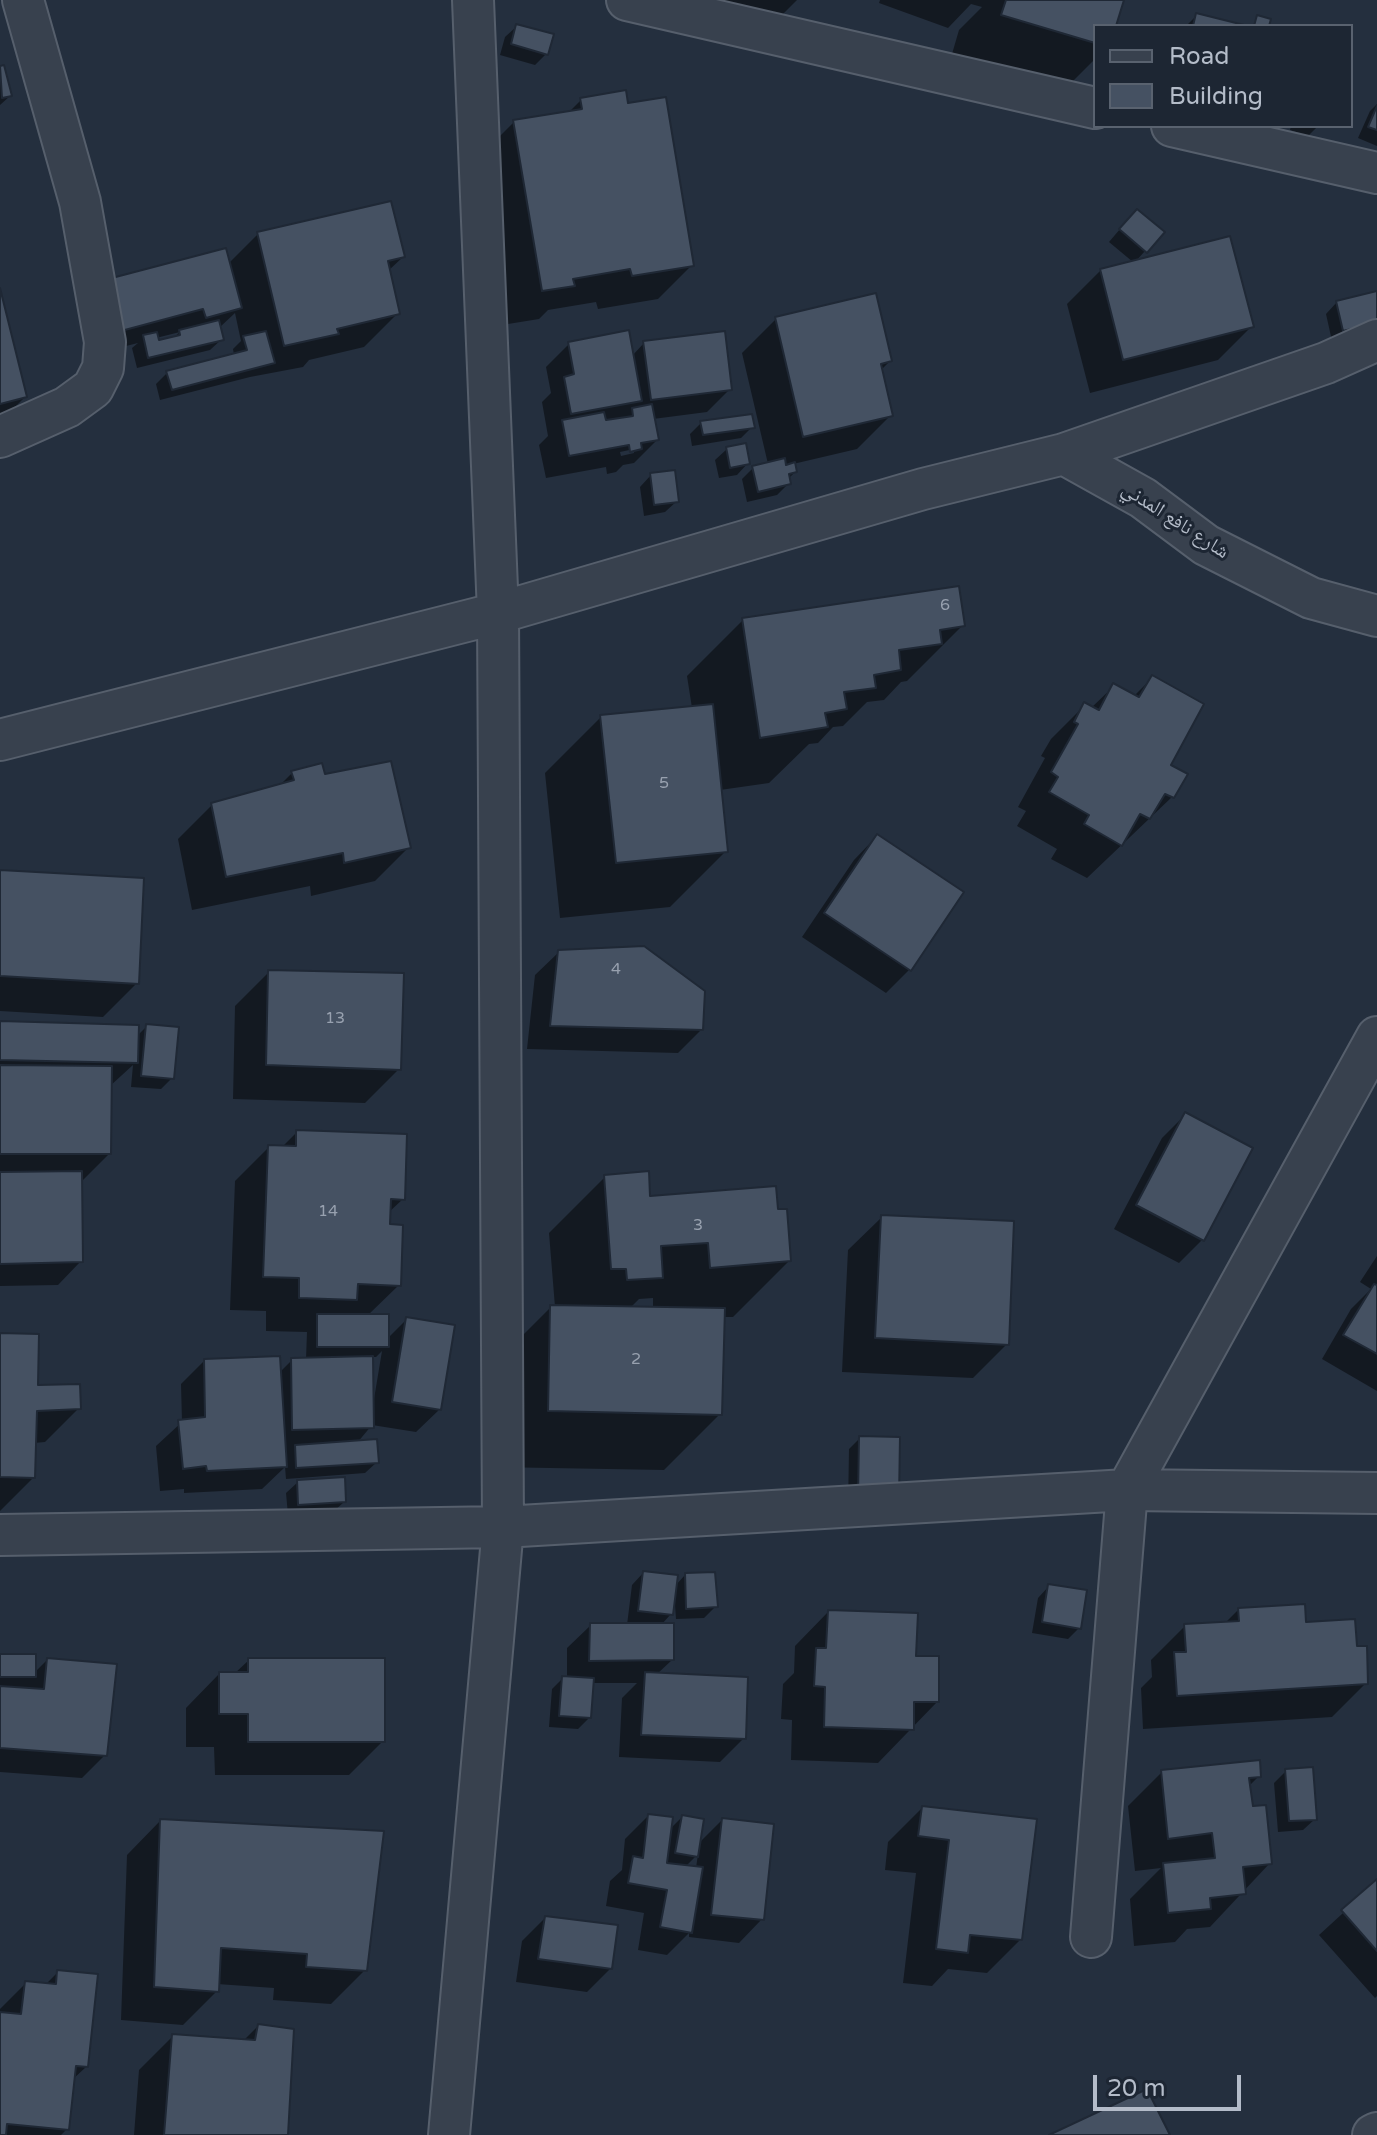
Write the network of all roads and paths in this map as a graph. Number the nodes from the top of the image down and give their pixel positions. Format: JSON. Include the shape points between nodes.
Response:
{"nodes":[{"id":1,"x":23,"y":0,"type":"edge"},
{"id":2,"x":473,"y":0,"type":"edge"},
{"id":3,"x":627,"y":0,"type":"edge"},
{"id":4,"x":1093,"y":108,"type":"edge"},
{"id":5,"x":1181,"y":128,"type":"edge"},
{"id":6,"x":1377,"y":173,"type":"edge"},
{"id":7,"x":1377,"y":340,"type":"edge"},
{"id":8,"x":0,"y":437,"type":"edge"},
{"id":9,"x":1064,"y":454,"type":"junction"},
{"id":10,"x":498,"y":613,"type":"junction"},
{"id":11,"x":1377,"y":616,"type":"edge"},
{"id":12,"x":0,"y":740,"type":"edge"},
{"id":13,"x":1377,"y":1037,"type":"edge"},
{"id":14,"x":1127,"y":1490,"type":"junction"},
{"id":15,"x":1377,"y":1493,"type":"edge"},
{"id":16,"x":503,"y":1527,"type":"junction"},
{"id":17,"x":0,"y":1535,"type":"edge"},
{"id":18,"x":1091,"y":1937,"type":"dead end"},
{"id":19,"x":449,"y":2135,"type":"edge"}],
"edges":[{"from":1,"to":8,"type":"street","via":[[80,202],[105,342],[103,368],[93,388],[67,407]]},
{"from":2,"to":10,"type":"street"},
{"from":3,"to":4,"type":"street"},
{"from":5,"to":6,"type":"street"},
{"from":7,"to":9,"type":"street","via":[[1326,363]]},
{"from":9,"to":10,"type":"street","via":[[923,489]]},
{"from":9,"to":11,"type":"street","name":"شارع نافع المدني","via":[[1143,498],[1206,545],[1311,598]]},
{"from":10,"to":12,"type":"street"},
{"from":10,"to":16,"type":"street"},
{"from":13,"to":14,"type":"street"},
{"from":14,"to":15,"type":"street"},
{"from":14,"to":16,"type":"street"},
{"from":14,"to":18,"type":"street"},
{"from":16,"to":17,"type":"street"},
{"from":16,"to":19,"type":"street"}]}
